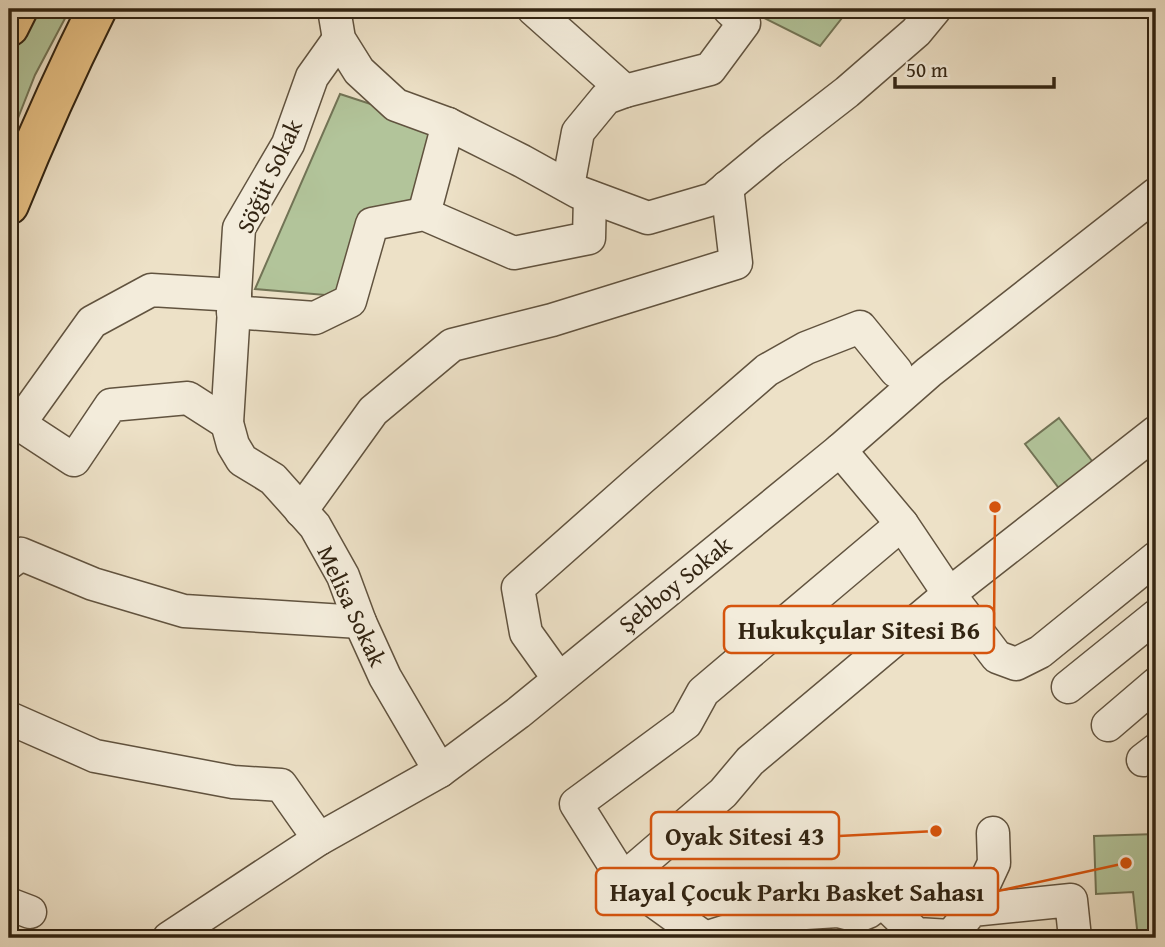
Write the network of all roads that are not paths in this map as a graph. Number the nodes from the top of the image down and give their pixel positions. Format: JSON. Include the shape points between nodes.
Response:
{"nodes":[{"id":1,"x":18,"y":9,"type":"edge"},
{"id":2,"x":97,"y":9,"type":"edge"},
{"id":3,"x":334,"y":9,"type":"edge"},
{"id":4,"x":533,"y":9,"type":"edge"},
{"id":5,"x":935,"y":9,"type":"edge"},
{"id":6,"x":743,"y":14,"type":"edge"},
{"id":7,"x":9,"y":27,"type":"edge"},
{"id":8,"x":339,"y":39,"type":"junction"},
{"id":9,"x":625,"y":91,"type":"junction"},
{"id":10,"x":448,"y":124,"type":"junction"},
{"id":11,"x":727,"y":187,"type":"junction"},
{"id":12,"x":579,"y":191,"type":"junction"},
{"id":13,"x":1156,"y":194,"type":"edge"},
{"id":14,"x":9,"y":205,"type":"edge"},
{"id":15,"x":424,"y":214,"type":"junction"},
{"id":16,"x":238,"y":307,"type":"junction"},
{"id":17,"x":896,"y":371,"type":"dead end"},
{"id":18,"x":227,"y":423,"type":"junction"},
{"id":19,"x":1156,"y":432,"type":"edge"},
{"id":20,"x":840,"y":450,"type":"junction"},
{"id":21,"x":242,"y":460,"type":"junction"},
{"id":22,"x":301,"y":511,"type":"junction"},
{"id":23,"x":902,"y":524,"type":"junction"},
{"id":24,"x":1156,"y":558,"type":"edge"},
{"id":25,"x":9,"y":563,"type":"edge"},
{"id":26,"x":949,"y":594,"type":"junction"},
{"id":27,"x":1156,"y":616,"type":"edge"},
{"id":28,"x":360,"y":622,"type":"junction"},
{"id":29,"x":559,"y":679,"type":"junction"},
{"id":30,"x":1156,"y":684,"type":"edge"},
{"id":31,"x":1068,"y":687,"type":"dead end"},
{"id":32,"x":9,"y":718,"type":"edge"},
{"id":33,"x":1108,"y":724,"type":"dead end"},
{"id":34,"x":440,"y":771,"type":"junction"},
{"id":35,"x":993,"y":833,"type":"dead end"},
{"id":36,"x":319,"y":839,"type":"junction"},
{"id":37,"x":623,"y":879,"type":"junction"},
{"id":38,"x":972,"y":910,"type":"junction"},
{"id":39,"x":914,"y":936,"type":"edge"},
{"id":40,"x":951,"y":937,"type":"edge"},
{"id":41,"x":169,"y":938,"type":"edge"},
{"id":42,"x":1075,"y":938,"type":"edge"}],
"edges":[{"from":1,"to":7,"type":"highway"},
{"from":2,"to":14,"type":"highway"},
{"from":3,"to":8,"type":"street"},
{"from":4,"to":9,"type":"street"},
{"from":5,"to":11,"type":"street","via":[[916,32],[848,92]]},
{"from":6,"to":9,"type":"street","via":[[710,69]]},
{"from":8,"to":10,"type":"street","via":[[359,71],[396,105]]},
{"from":8,"to":16,"type":"street","name":"Söğüt Sokak","via":[[312,77],[288,144],[239,228]]},
{"from":9,"to":12,"type":"street","via":[[606,98],[578,132]]},
{"from":10,"to":12,"type":"street"},
{"from":10,"to":15,"type":"street"},
{"from":11,"to":12,"type":"street","via":[[713,199],[648,218]]},
{"from":11,"to":22,"type":"street","via":[[736,263],[552,320],[452,345],[373,411]]},
{"from":12,"to":15,"type":"street","via":[[589,238],[514,253]]},
{"from":13,"to":20,"type":"street","name":"Şebboy Sokak","via":[[929,372]]},
{"from":15,"to":16,"type":"street","via":[[372,224],[350,302],[315,318]]},
{"from":16,"to":18,"type":"street"},
{"from":16,"to":18,"type":"street","via":[[151,290],[92,322],[19,424],[74,460],[111,405],[188,398]]},
{"from":16,"to":21,"type":"street"},
{"from":17,"to":29,"type":"street","via":[[860,327],[777,364],[519,588],[526,633]]},
{"from":18,"to":21,"type":"street"},
{"from":19,"to":26,"type":"street"},
{"from":20,"to":23,"type":"street"},
{"from":20,"to":29,"type":"street","name":"Şebboy Sokak"},
{"from":21,"to":22,"type":"street","name":"Melisa Sokak","via":[[273,479]]},
{"from":22,"to":28,"type":"street","name":"Melisa Sokak","via":[[315,526],[343,576]]},
{"from":23,"to":26,"type":"street"},
{"from":23,"to":37,"type":"street","via":[[703,692],[686,723],[576,804]]},
{"from":24,"to":26,"type":"street","via":[[1040,652],[1016,664],[997,657]]},
{"from":25,"to":28,"type":"street","via":[[20,554],[93,584],[184,611]]},
{"from":26,"to":37,"type":"street","via":[[750,761],[723,793]]},
{"from":27,"to":31,"type":"street"},
{"from":28,"to":34,"type":"street","name":"Melisa Sokak","via":[[385,677]]},
{"from":29,"to":34,"type":"street","name":"Şebboy Sokak"},
{"from":30,"to":33,"type":"street"},
{"from":32,"to":36,"type":"street","via":[[95,756],[233,782],[281,785]]},
{"from":34,"to":36,"type":"street","name":"Şebboy Sokak"},
{"from":35,"to":38,"type":"street","via":[[994,863]]},
{"from":36,"to":41,"type":"street","name":"Şebboy Sokak"},
{"from":37,"to":39,"type":"street","via":[[705,938],[750,929],[773,915],[838,911],[858,916],[876,906],[884,891]]},
{"from":38,"to":40,"type":"street"},
{"from":38,"to":42,"type":"street","via":[[1071,900]]},
{"from":39,"to":40,"type":"street"}]}
